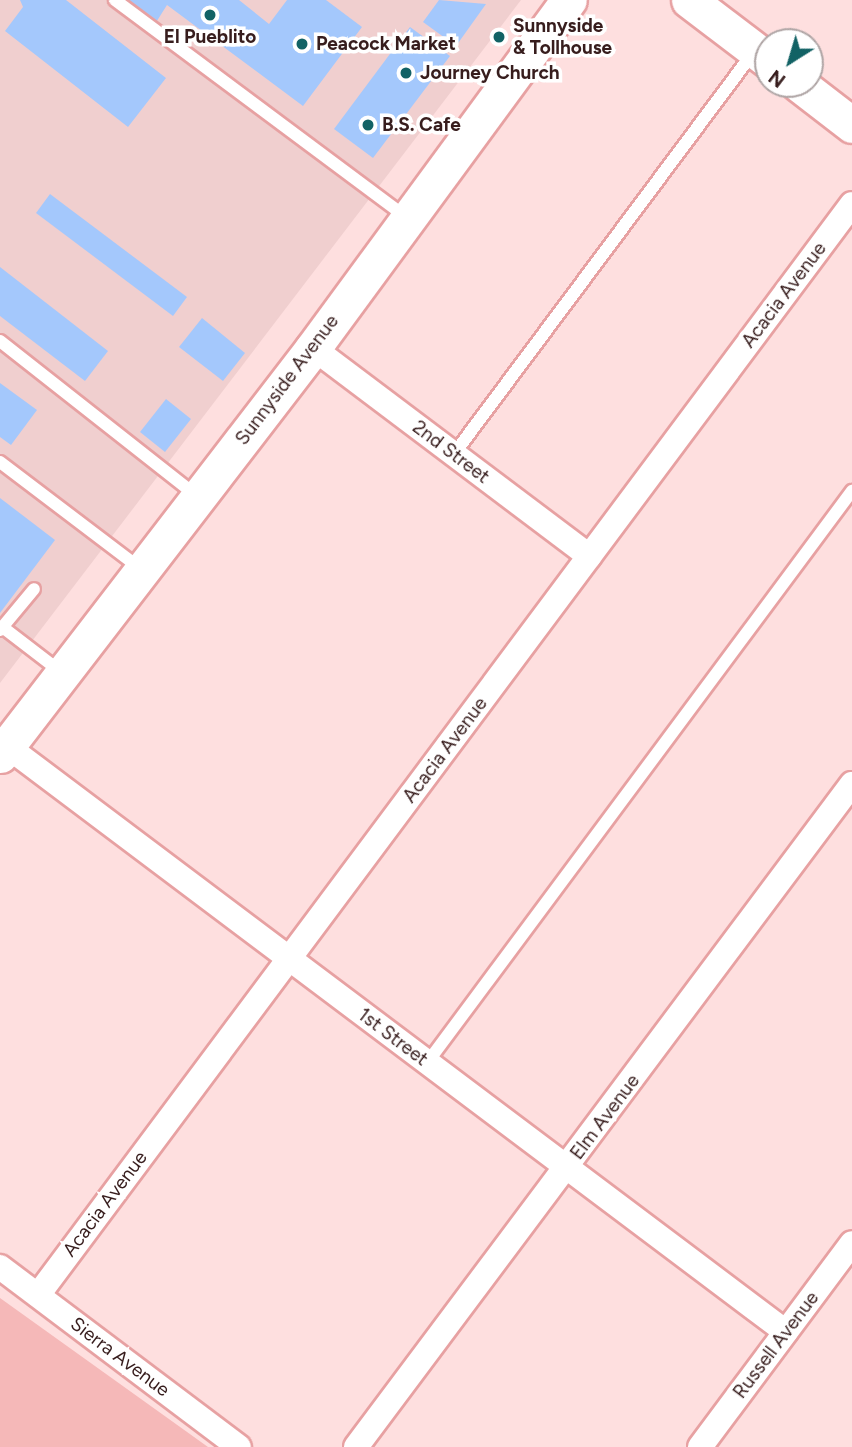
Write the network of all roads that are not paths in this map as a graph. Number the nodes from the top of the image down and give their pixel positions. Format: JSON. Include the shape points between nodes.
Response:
{"nodes":[{"id":1,"x":115,"y":0,"type":"edge"},
{"id":2,"x":569,"y":0,"type":"edge"},
{"id":3,"x":694,"y":1,"type":"edge"},
{"id":4,"x":754,"y":49,"type":"edge"},
{"id":5,"x":754,"y":64,"type":"edge"},
{"id":6,"x":817,"y":98,"type":"edge"},
{"id":7,"x":852,"y":125,"type":"edge"},
{"id":8,"x":852,"y":204,"type":"edge"},
{"id":9,"x":408,"y":218,"type":"junction"},
{"id":10,"x":0,"y":341,"type":"edge"},
{"id":11,"x":313,"y":348,"type":"junction"},
{"id":12,"x":454,"y":454,"type":"junction"},
{"id":13,"x":0,"y":462,"type":"edge"},
{"id":14,"x":852,"y":491,"type":"edge"},
{"id":15,"x":198,"y":496,"type":"junction"},
{"id":16,"x":589,"y":556,"type":"junction"},
{"id":17,"x":141,"y":569,"type":"junction"},
{"id":18,"x":34,"y":589,"type":"dead end"},
{"id":19,"x":3,"y":630,"type":"edge"},
{"id":20,"x":62,"y":673,"type":"junction"},
{"id":21,"x":2,"y":748,"type":"edge"},
{"id":22,"x":852,"y":784,"type":"edge"},
{"id":23,"x":289,"y":958,"type":"junction"},
{"id":24,"x":428,"y":1063,"type":"junction"},
{"id":25,"x":567,"y":1168,"type":"junction"},
{"id":26,"x":852,"y":1243,"type":"edge"},
{"id":27,"x":0,"y":1267,"type":"edge"},
{"id":28,"x":38,"y":1295,"type":"junction"},
{"id":29,"x":786,"y":1332,"type":"junction"},
{"id":30,"x":239,"y":1447,"type":"edge"},
{"id":31,"x":356,"y":1447,"type":"edge"},
{"id":32,"x":701,"y":1447,"type":"edge"}],
"edges":[{"from":1,"to":9,"type":"lane"},
{"from":2,"to":9,"type":"main road","name":"Sunnyside Avenue"},
{"from":3,"to":4,"type":"main road"},
{"from":5,"to":12,"type":"lane"},
{"from":6,"to":7,"type":"main road"},
{"from":8,"to":16,"type":"street","name":"Acacia Avenue"},
{"from":9,"to":11,"type":"main road","name":"Sunnyside Avenue"},
{"from":10,"to":15,"type":"lane"},
{"from":11,"to":12,"type":"street","name":"2nd Street"},
{"from":11,"to":15,"type":"main road","name":"Sunnyside Avenue"},
{"from":12,"to":16,"type":"street","name":"2nd Street"},
{"from":13,"to":17,"type":"lane"},
{"from":14,"to":24,"type":"lane"},
{"from":15,"to":17,"type":"main road","name":"Sunnyside Avenue"},
{"from":16,"to":23,"type":"street","name":"Acacia Avenue"},
{"from":17,"to":20,"type":"main road","name":"Sunnyside Avenue"},
{"from":18,"to":19,"type":"lane"},
{"from":19,"to":20,"type":"lane"},
{"from":20,"to":21,"type":"main road","name":"Sunnyside Avenue"},
{"from":21,"to":23,"type":"street","name":"1st Street"},
{"from":22,"to":25,"type":"street","name":"Elm Avenue"},
{"from":23,"to":24,"type":"street","name":"1st Street"},
{"from":23,"to":28,"type":"street","name":"Acacia Avenue"},
{"from":24,"to":25,"type":"street","name":"1st Street"},
{"from":25,"to":29,"type":"street","name":"1st Street"},
{"from":25,"to":31,"type":"street","name":"Elm Avenue"},
{"from":26,"to":29,"type":"street","name":"Russell Avenue"},
{"from":27,"to":28,"type":"street","name":"Sierra Avenue"},
{"from":28,"to":30,"type":"street","name":"Sierra Avenue"},
{"from":29,"to":32,"type":"street","name":"Russell Avenue"}]}
